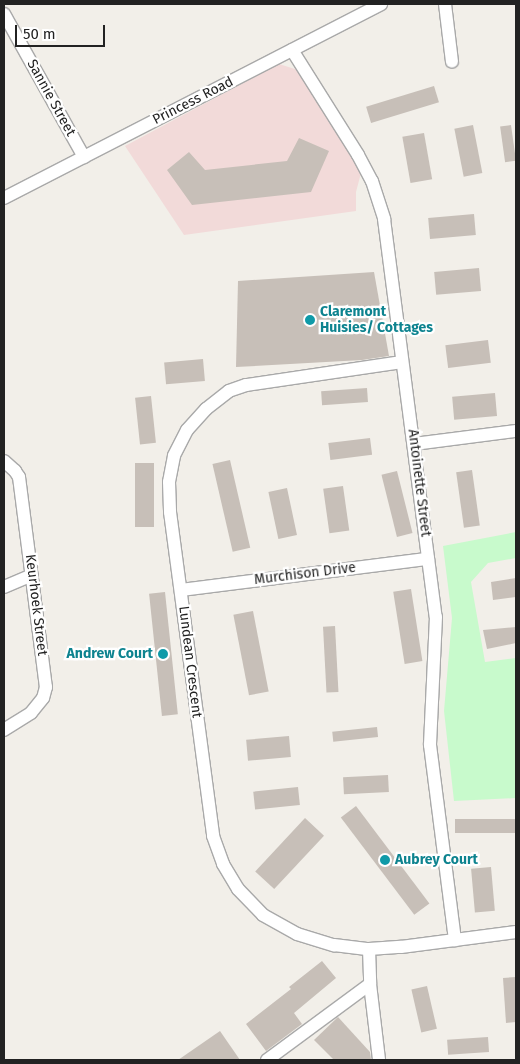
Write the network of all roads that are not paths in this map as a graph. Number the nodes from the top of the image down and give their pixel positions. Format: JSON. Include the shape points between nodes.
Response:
{"nodes":[{"id":1,"x":381,"y":4,"type":"edge"},
{"id":2,"x":445,"y":4,"type":"edge"},
{"id":3,"x":4,"y":14,"type":"edge"},
{"id":4,"x":292,"y":50,"type":"junction"},
{"id":5,"x":452,"y":62,"type":"dead end"},
{"id":6,"x":84,"y":157,"type":"junction"},
{"id":7,"x":4,"y":198,"type":"edge"},
{"id":8,"x":402,"y":362,"type":"junction"},
{"id":9,"x":516,"y":431,"type":"edge"},
{"id":10,"x":414,"y":444,"type":"junction"},
{"id":11,"x":6,"y":462,"type":"edge"},
{"id":12,"x":428,"y":559,"type":"junction"},
{"id":13,"x":32,"y":575,"type":"junction"},
{"id":14,"x":4,"y":587,"type":"edge"},
{"id":15,"x":181,"y":590,"type":"junction"},
{"id":16,"x":4,"y":730,"type":"edge"},
{"id":17,"x":516,"y":932,"type":"edge"},
{"id":18,"x":455,"y":940,"type":"junction"},
{"id":19,"x":369,"y":949,"type":"junction"},
{"id":20,"x":370,"y":984,"type":"junction"},
{"id":21,"x":267,"y":1060,"type":"edge"},
{"id":22,"x":379,"y":1060,"type":"edge"}],
"edges":[{"from":1,"to":4,"type":"street","name":"Princess Road"},
{"from":2,"to":5,"type":"street"},
{"from":3,"to":6,"type":"street","name":"Sannie Street"},
{"from":4,"to":6,"type":"street","name":"Princess Road"},
{"from":4,"to":8,"type":"street","name":"Antoinette Street","via":[[358,154],[380,202]]},
{"from":6,"to":7,"type":"street","name":"Princess Road"},
{"from":8,"to":10,"type":"street","name":"Antoinette Street"},
{"from":8,"to":15,"type":"street","name":"Lundean Crescent","via":[[246,385],[229,391],[206,409],[188,430],[174,456],[169,482]]},
{"from":9,"to":10,"type":"street"},
{"from":10,"to":12,"type":"street","name":"Antoinette Street"},
{"from":11,"to":13,"type":"street","name":"Keurhoek Street","via":[[19,477]]},
{"from":12,"to":15,"type":"street","name":"Murchison Drive"},
{"from":12,"to":18,"type":"street","name":"Antoinette Street","via":[[436,639],[430,745]]},
{"from":13,"to":14,"type":"street"},
{"from":13,"to":16,"type":"street","name":"Keurhoek Street","via":[[45,693],[31,713]]},
{"from":15,"to":19,"type":"street","name":"Lundean Crescent","via":[[213,836],[223,864],[238,889],[263,915],[297,934],[334,945]]},
{"from":17,"to":18,"type":"street","name":"Lundean Crescent"},
{"from":18,"to":19,"type":"street","name":"Lundean Crescent"},
{"from":19,"to":20,"type":"street"},
{"from":20,"to":21,"type":"street"},
{"from":20,"to":22,"type":"street"}]}
